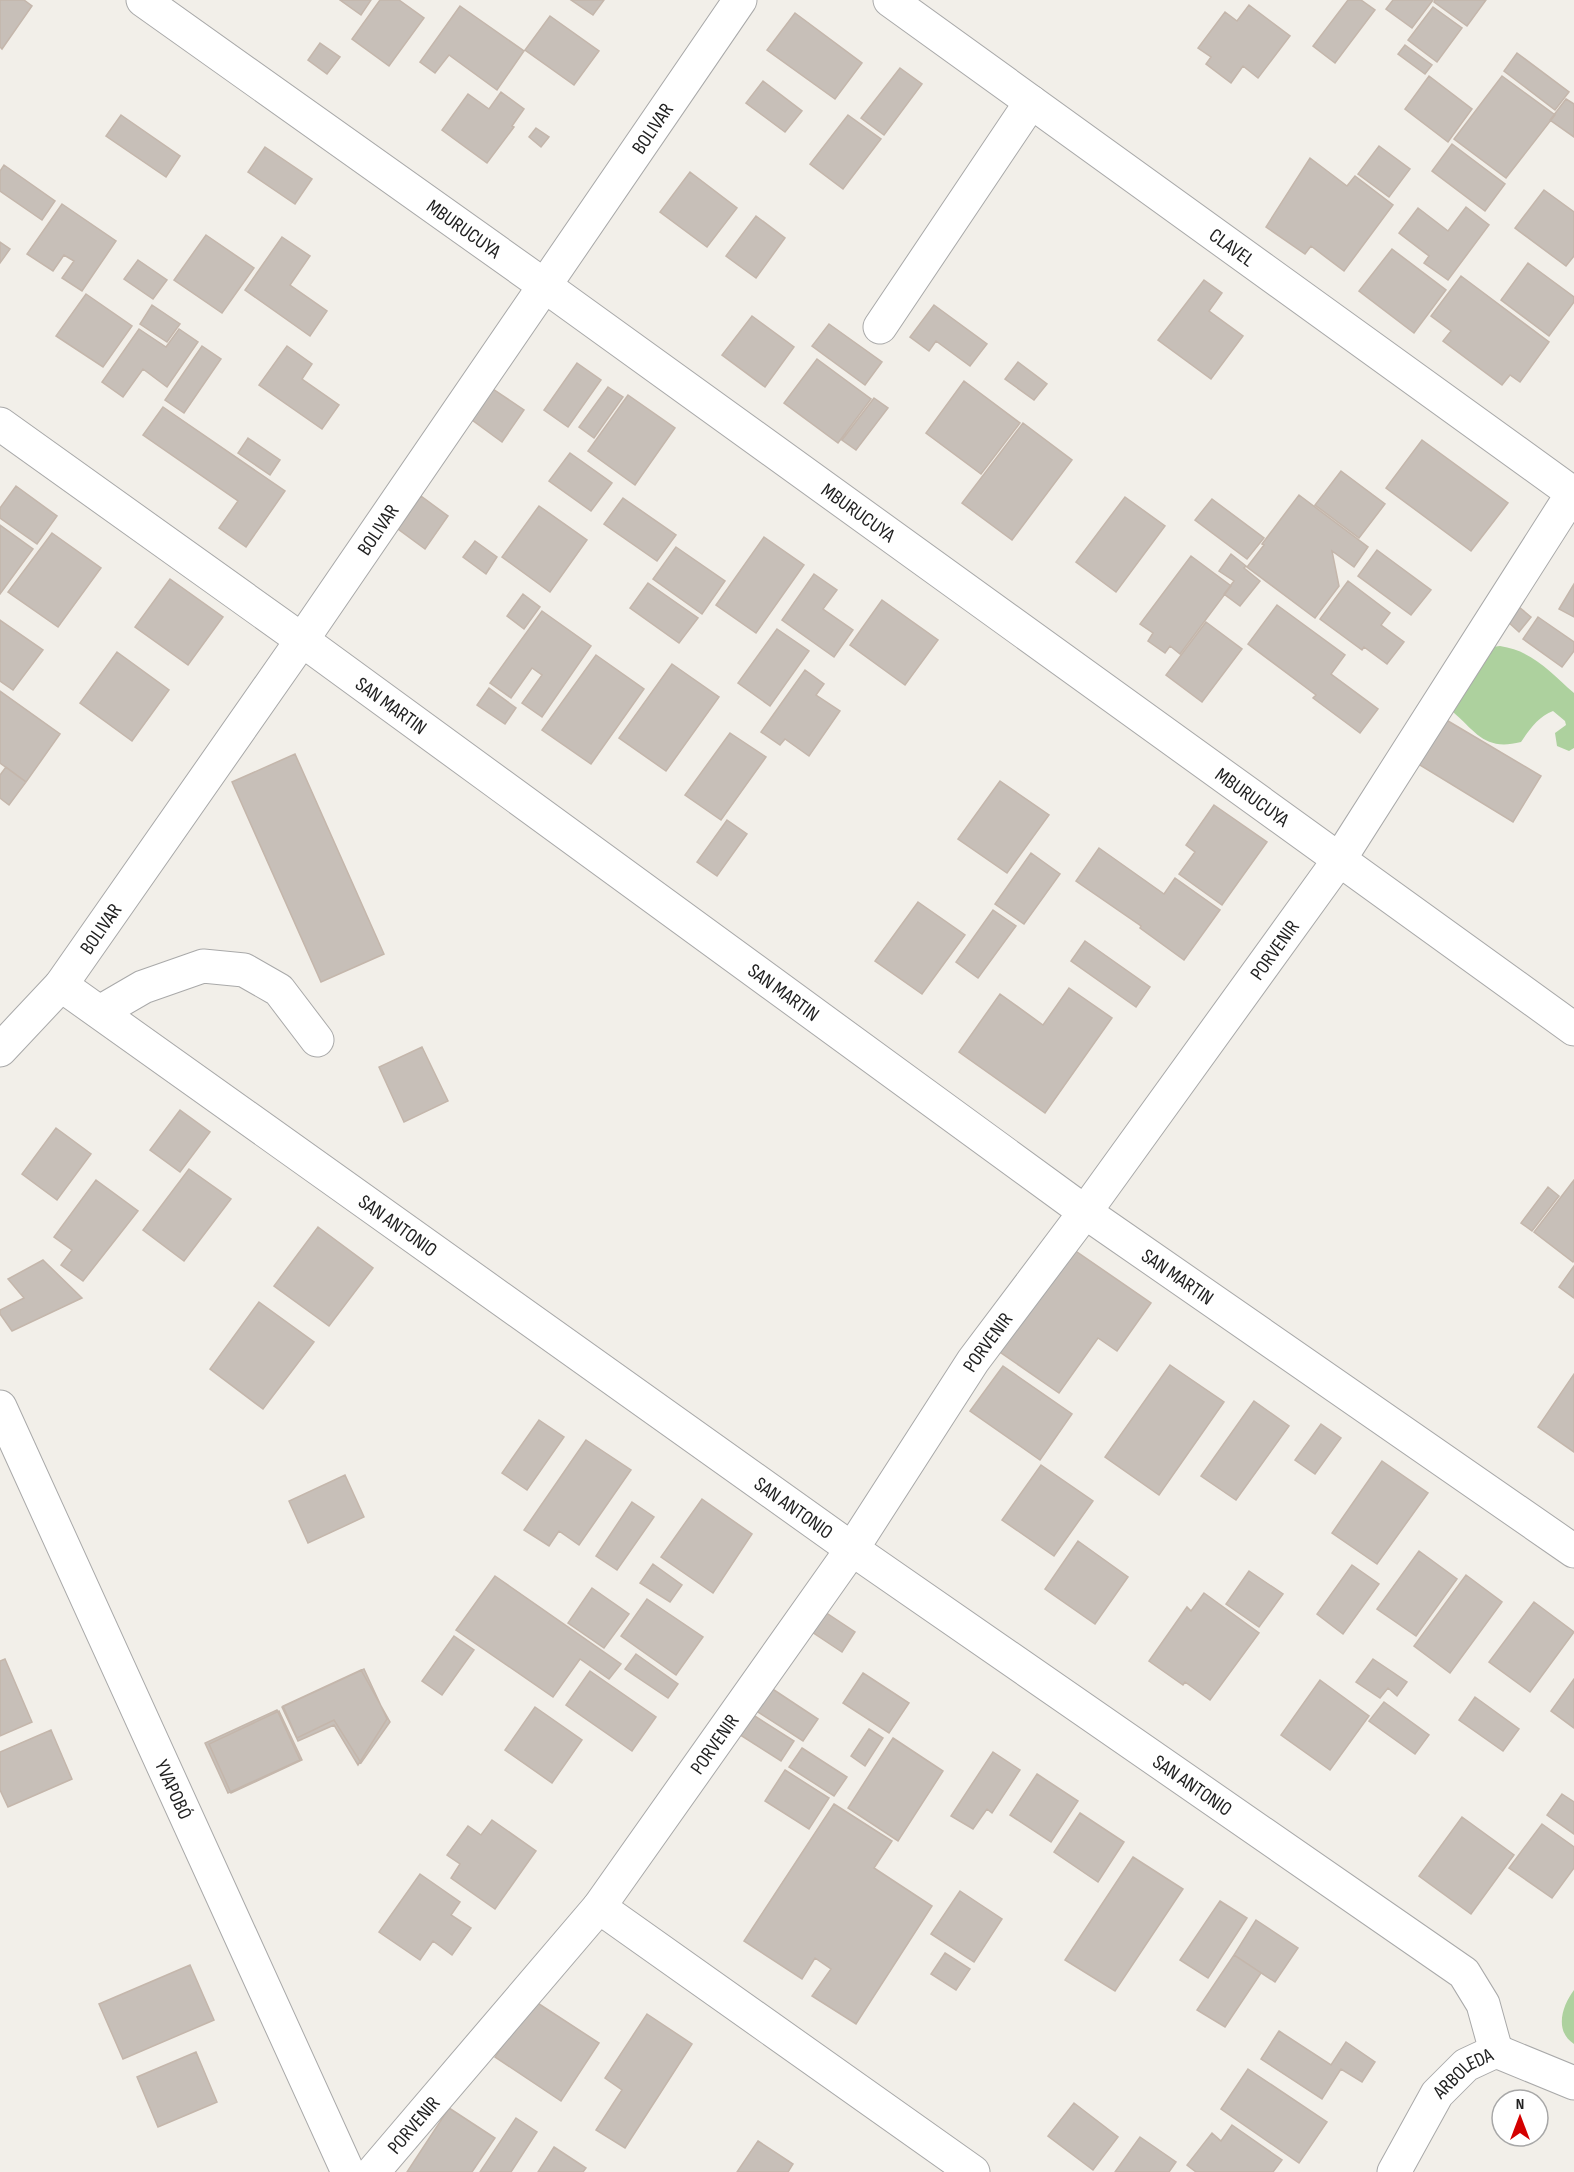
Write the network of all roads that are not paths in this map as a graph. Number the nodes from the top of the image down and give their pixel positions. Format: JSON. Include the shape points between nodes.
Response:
{"nodes":[{"id":1,"x":143,"y":0,"type":"edge"},
{"id":2,"x":740,"y":0,"type":"edge"},
{"id":3,"x":890,"y":0,"type":"edge"},
{"id":4,"x":1031,"y":102,"type":"junction"},
{"id":5,"x":545,"y":286,"type":"junction"},
{"id":6,"x":880,"y":327,"type":"dead end"},
{"id":7,"x":0,"y":424,"type":"edge"},
{"id":8,"x":1574,"y":492,"type":"edge"},
{"id":9,"x":303,"y":640,"type":"junction"},
{"id":10,"x":1339,"y":860,"type":"junction"},
{"id":11,"x":61,"y":985,"type":"junction"},
{"id":12,"x":100,"y":1012,"type":"junction"},
{"id":13,"x":1574,"y":1029,"type":"edge"},
{"id":14,"x":317,"y":1040,"type":"dead end"},
{"id":15,"x":0,"y":1050,"type":"edge"},
{"id":16,"x":1085,"y":1212,"type":"junction"},
{"id":17,"x":0,"y":1407,"type":"edge"},
{"id":18,"x":852,"y":1549,"type":"junction"},
{"id":19,"x":1574,"y":1551,"type":"edge"},
{"id":20,"x":599,"y":1907,"type":"junction"},
{"id":21,"x":1496,"y":2051,"type":"junction"},
{"id":22,"x":1574,"y":2083,"type":"edge"},
{"id":23,"x":348,"y":2172,"type":"edge"},
{"id":24,"x":373,"y":2172,"type":"edge"},
{"id":25,"x":973,"y":2172,"type":"edge"},
{"id":26,"x":1394,"y":2172,"type":"edge"}],
"edges":[{"from":1,"to":5,"type":"street","name":"MBURUCUYA"},
{"from":2,"to":5,"type":"street","name":"BOLIVAR"},
{"from":3,"to":4,"type":"street","name":"CLAVEL"},
{"from":4,"to":6,"type":"street"},
{"from":4,"to":8,"type":"street","name":"CLAVEL"},
{"from":5,"to":9,"type":"street","name":"BOLIVAR"},
{"from":5,"to":10,"type":"street","name":"MBURUCUYA"},
{"from":7,"to":9,"type":"street","name":"SAN MARTIN"},
{"from":8,"to":10,"type":"street","name":"PORVENIR"},
{"from":9,"to":11,"type":"street","name":"BOLIVAR"},
{"from":9,"to":16,"type":"street","name":"SAN MARTIN"},
{"from":10,"to":13,"type":"street","name":"MBURUCUYA"},
{"from":10,"to":16,"type":"street","name":"PORVENIR"},
{"from":11,"to":12,"type":"street","name":"SAN ANTONIO"},
{"from":11,"to":15,"type":"street","name":"BOLIVAR"},
{"from":12,"to":14,"type":"street","via":[[143,987],[203,966],[244,970],[279,990]]},
{"from":12,"to":18,"type":"street","name":"SAN ANTONIO"},
{"from":16,"to":18,"type":"street","name":"PORVENIR","via":[[973,1361]]},
{"from":16,"to":19,"type":"street","name":"SAN MARTIN"},
{"from":17,"to":23,"type":"street","name":"YVAPOBÓ"},
{"from":18,"to":20,"type":"street","name":"PORVENIR"},
{"from":18,"to":21,"type":"street","name":"SAN ANTONIO","via":[[1464,1973],[1483,2004]]},
{"from":20,"to":24,"type":"street","name":"PORVENIR"},
{"from":20,"to":25,"type":"street"},
{"from":21,"to":22,"type":"street","name":"ARBOLEDA"},
{"from":21,"to":26,"type":"street","name":"ARBOLEDA","via":[[1466,2065],[1437,2094]]}]}
